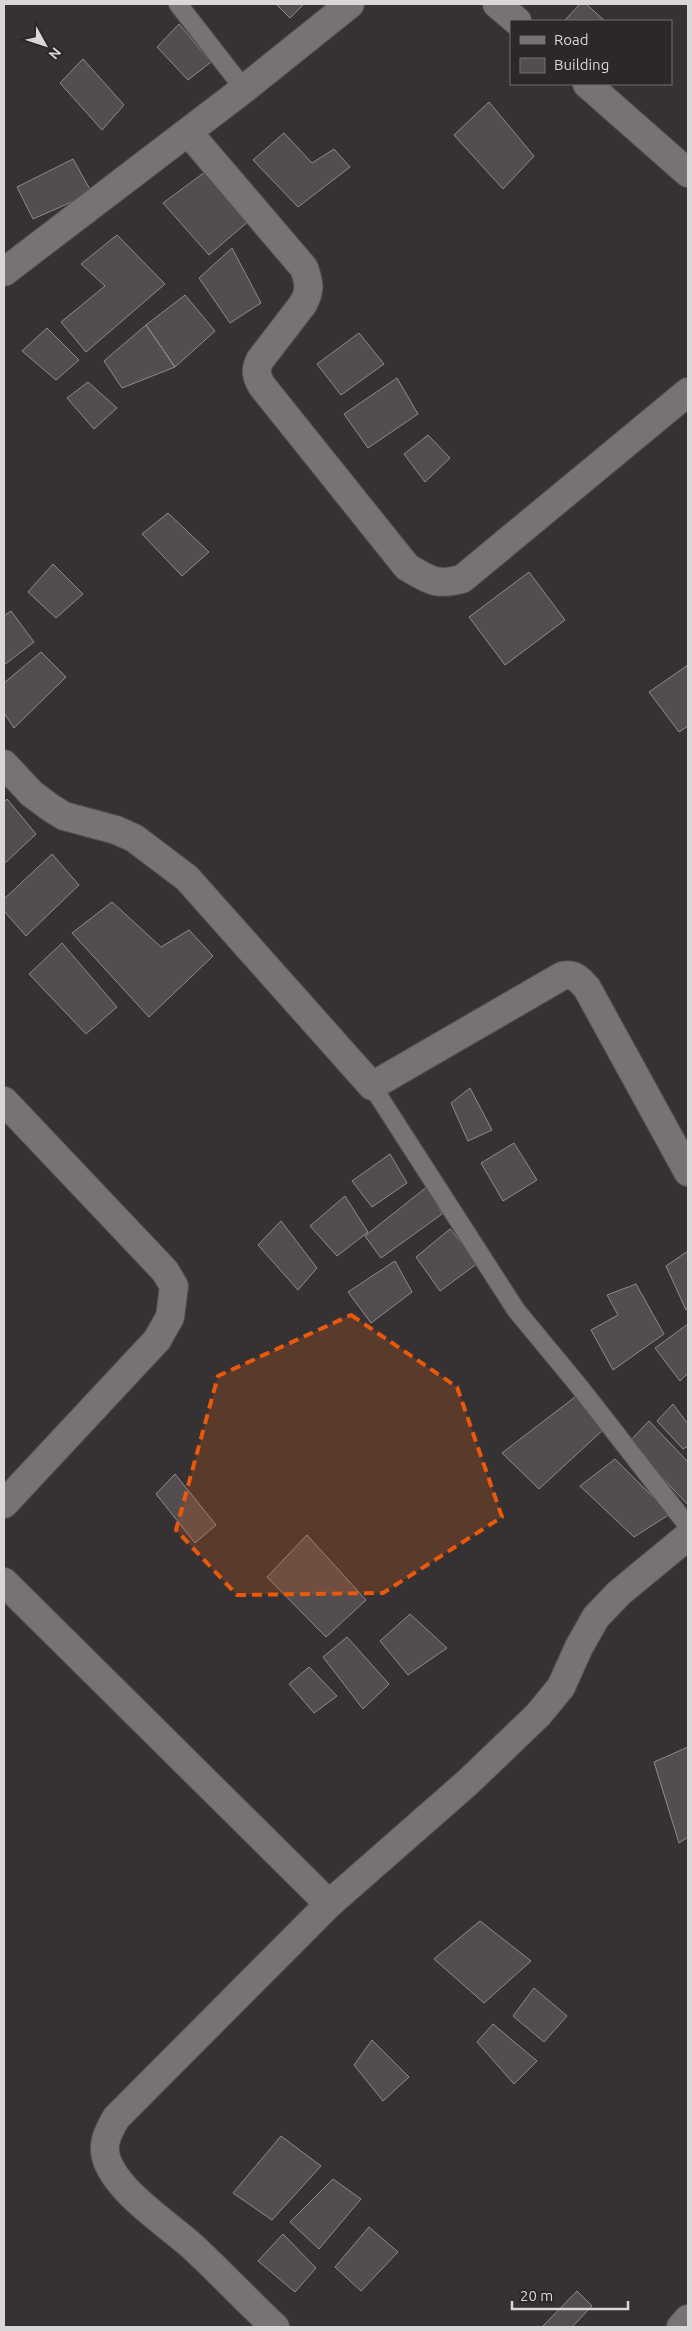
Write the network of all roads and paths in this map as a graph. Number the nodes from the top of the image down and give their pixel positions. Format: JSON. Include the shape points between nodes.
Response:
{"nodes":[{"id":1,"x":178,"y":4,"type":"edge"},
{"id":2,"x":350,"y":4,"type":"edge"},
{"id":3,"x":498,"y":4,"type":"edge"},
{"id":4,"x":516,"y":20,"type":"edge"},
{"id":5,"x":589,"y":85,"type":"edge"},
{"id":6,"x":244,"y":89,"type":"junction"},
{"id":7,"x":188,"y":132,"type":"junction"},
{"id":8,"x":688,"y":173,"type":"edge"},
{"id":9,"x":4,"y":272,"type":"edge"},
{"id":10,"x":688,"y":392,"type":"edge"},
{"id":11,"x":4,"y":764,"type":"edge"},
{"id":12,"x":372,"y":1086,"type":"junction"},
{"id":13,"x":4,"y":1100,"type":"edge"},
{"id":14,"x":688,"y":1172,"type":"edge"},
{"id":15,"x":4,"y":1504,"type":"edge"},
{"id":16,"x":688,"y":1526,"type":"edge"},
{"id":17,"x":688,"y":1536,"type":"edge"},
{"id":18,"x":4,"y":1582,"type":"edge"},
{"id":19,"x":329,"y":1904,"type":"junction"},
{"id":20,"x":688,"y":2319,"type":"edge"},
{"id":21,"x":275,"y":2327,"type":"edge"},
{"id":22,"x":681,"y":2327,"type":"edge"}],
"edges":[{"from":1,"to":6,"type":"lane"},
{"from":2,"to":6,"type":"street"},
{"from":3,"to":4,"type":"street"},
{"from":5,"to":8,"type":"street"},
{"from":6,"to":7,"type":"street"},
{"from":7,"to":9,"type":"street"},
{"from":7,"to":10,"type":"street","via":[[304,268],[310,283],[303,304],[260,360],[256,377],[407,567],[428,579],[443,584],[462,579]]},
{"from":11,"to":12,"type":"street","via":[[32,794],[51,808],[64,816],[134,838],[187,878]]},
{"from":12,"to":14,"type":"street","via":[[570,974],[587,988]]},
{"from":12,"to":16,"type":"lane","via":[[516,1310]]},
{"from":13,"to":15,"type":"street","via":[[165,1271],[174,1286],[170,1317],[157,1340]]},
{"from":17,"to":19,"type":"street","via":[[619,1593],[596,1617],[562,1687],[538,1715],[467,1783]]},
{"from":18,"to":19,"type":"street"},
{"from":19,"to":21,"type":"street","via":[[116,2118],[106,2137],[106,2157],[118,2179],[134,2197]]},
{"from":20,"to":22,"type":"street"}]}
